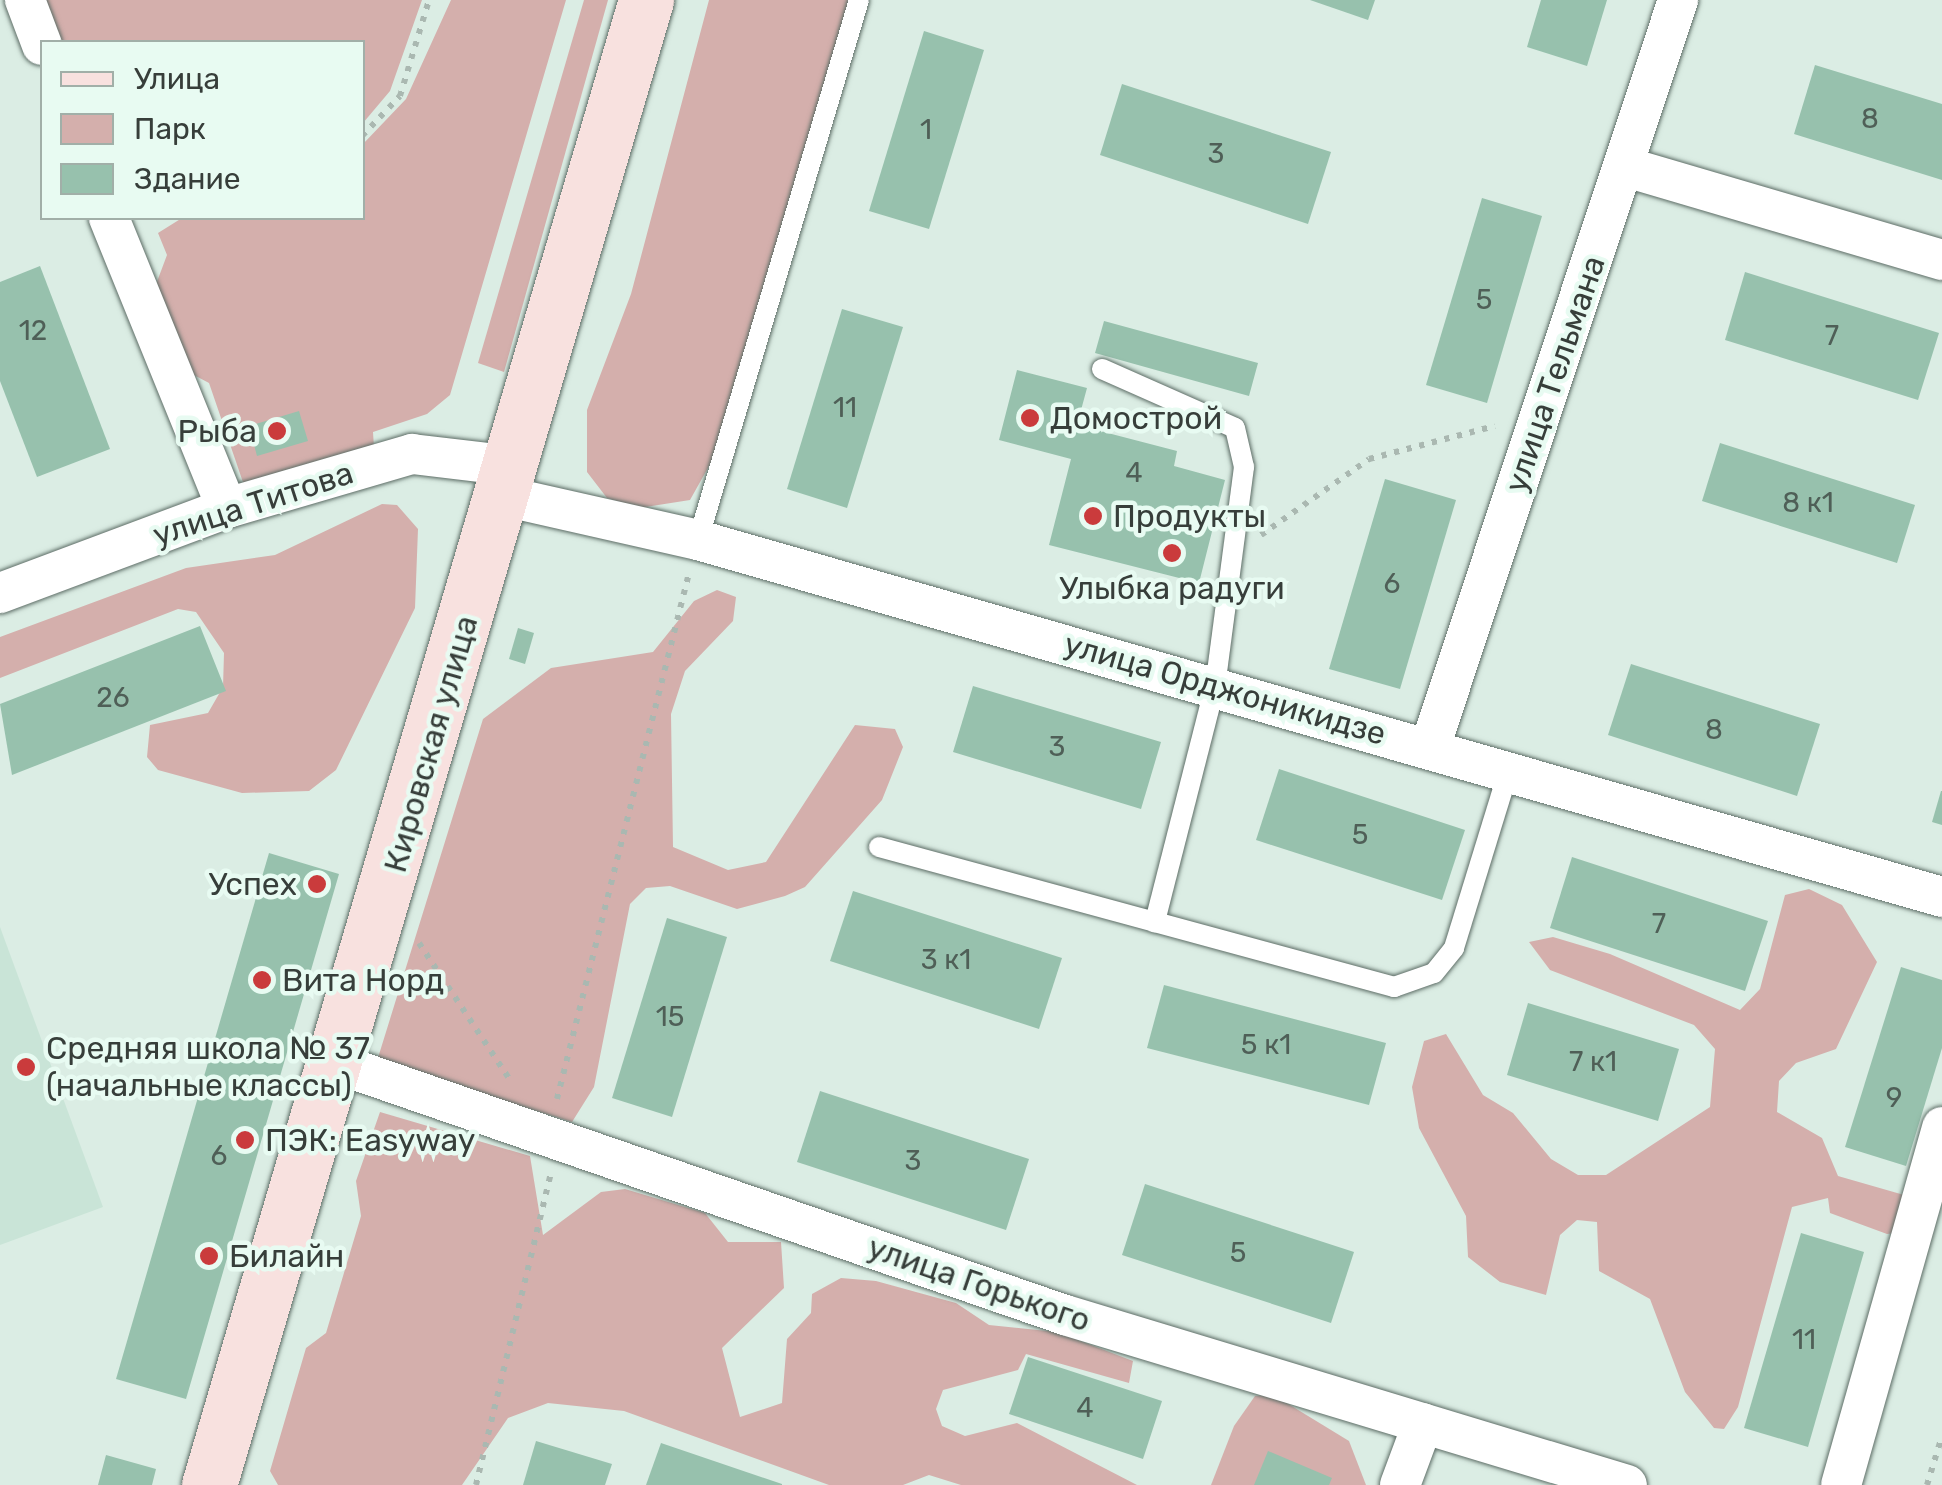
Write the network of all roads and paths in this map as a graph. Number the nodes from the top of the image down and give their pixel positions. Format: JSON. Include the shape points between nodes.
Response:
{"nodes":[{"id":1,"x":25,"y":0,"type":"edge"},
{"id":2,"x":430,"y":0,"type":"edge"},
{"id":3,"x":646,"y":0,"type":"edge"},
{"id":4,"x":858,"y":0,"type":"edge"},
{"id":5,"x":1678,"y":0,"type":"edge"},
{"id":6,"x":40,"y":40,"type":"edge"},
{"id":7,"x":365,"y":133,"type":"edge"},
{"id":8,"x":1626,"y":166,"type":"junction"},
{"id":9,"x":109,"y":220,"type":"edge"},
{"id":10,"x":1942,"y":260,"type":"edge"},
{"id":11,"x":1102,"y":369,"type":"dead end"},
{"id":12,"x":1541,"y":414,"type":"junction"},
{"id":13,"x":508,"y":481,"type":"junction"},
{"id":14,"x":227,"y":508,"type":"junction"},
{"id":15,"x":698,"y":540,"type":"junction"},
{"id":16,"x":1236,"y":553,"type":"junction"},
{"id":17,"x":0,"y":593,"type":"edge"},
{"id":18,"x":1215,"y":686,"type":"junction"},
{"id":19,"x":1430,"y":746,"type":"junction"},
{"id":20,"x":1508,"y":769,"type":"junction"},
{"id":21,"x":879,"y":848,"type":"dead end"},
{"id":22,"x":1942,"y":897,"type":"edge"},
{"id":23,"x":1155,"y":922,"type":"junction"},
{"id":24,"x":419,"y":942,"type":"dead end"},
{"id":25,"x":338,"y":1064,"type":"junction"},
{"id":26,"x":1942,"y":1127,"type":"edge"},
{"id":27,"x":547,"y":1136,"type":"junction"},
{"id":28,"x":1422,"y":1423,"type":"junction"},
{"id":29,"x":1942,"y":1436,"type":"edge"},
{"id":30,"x":209,"y":1485,"type":"edge"},
{"id":31,"x":476,"y":1485,"type":"edge"},
{"id":32,"x":1400,"y":1485,"type":"edge"},
{"id":33,"x":1627,"y":1485,"type":"edge"},
{"id":34,"x":1841,"y":1485,"type":"edge"},
{"id":35,"x":1927,"y":1485,"type":"edge"}],
"edges":[{"from":1,"to":6,"type":"street"},
{"from":2,"to":7,"type":"path","via":[[400,96]]},
{"from":3,"to":13,"type":"main road","name":"Кировская улица"},
{"from":4,"to":15,"type":"lane"},
{"from":5,"to":8,"type":"street","name":"улица Тельмана"},
{"from":8,"to":10,"type":"street"},
{"from":8,"to":12,"type":"street","name":"улица Тельмана"},
{"from":9,"to":14,"type":"street"},
{"from":11,"to":16,"type":"lane","via":[[1235,428],[1244,467]]},
{"from":12,"to":16,"type":"path","via":[[1369,459]]},
{"from":12,"to":19,"type":"street","name":"улица Тельмана"},
{"from":13,"to":14,"type":"street","name":"улица Титова","via":[[412,454]]},
{"from":13,"to":15,"type":"street","name":"улица Орджоникидзе"},
{"from":13,"to":25,"type":"main road","name":"Кировская улица"},
{"from":14,"to":17,"type":"street","name":"улица Титова"},
{"from":15,"to":18,"type":"street","name":"улица Орджоникидзе"},
{"from":15,"to":27,"type":"path"},
{"from":16,"to":18,"type":"lane"},
{"from":18,"to":19,"type":"street","name":"улица Орджоникидзе"},
{"from":18,"to":23,"type":"lane"},
{"from":19,"to":20,"type":"street","name":"улица Орджоникидзе"},
{"from":20,"to":22,"type":"street","name":"улица Орджоникидзе"},
{"from":20,"to":23,"type":"lane","via":[[1454,948],[1434,973],[1394,987]]},
{"from":21,"to":23,"type":"lane"},
{"from":24,"to":27,"type":"path"},
{"from":25,"to":27,"type":"street","name":"улица Горького"},
{"from":25,"to":30,"type":"main road","name":"Кировская улица"},
{"from":26,"to":34,"type":"street"},
{"from":27,"to":28,"type":"street","name":"улица Горького","via":[[1065,1314]]},
{"from":27,"to":31,"type":"path","via":[[551,1192]]},
{"from":28,"to":32,"type":"street"},
{"from":28,"to":33,"type":"street","name":"улица Горького"},
{"from":29,"to":35,"type":"path"}]}
